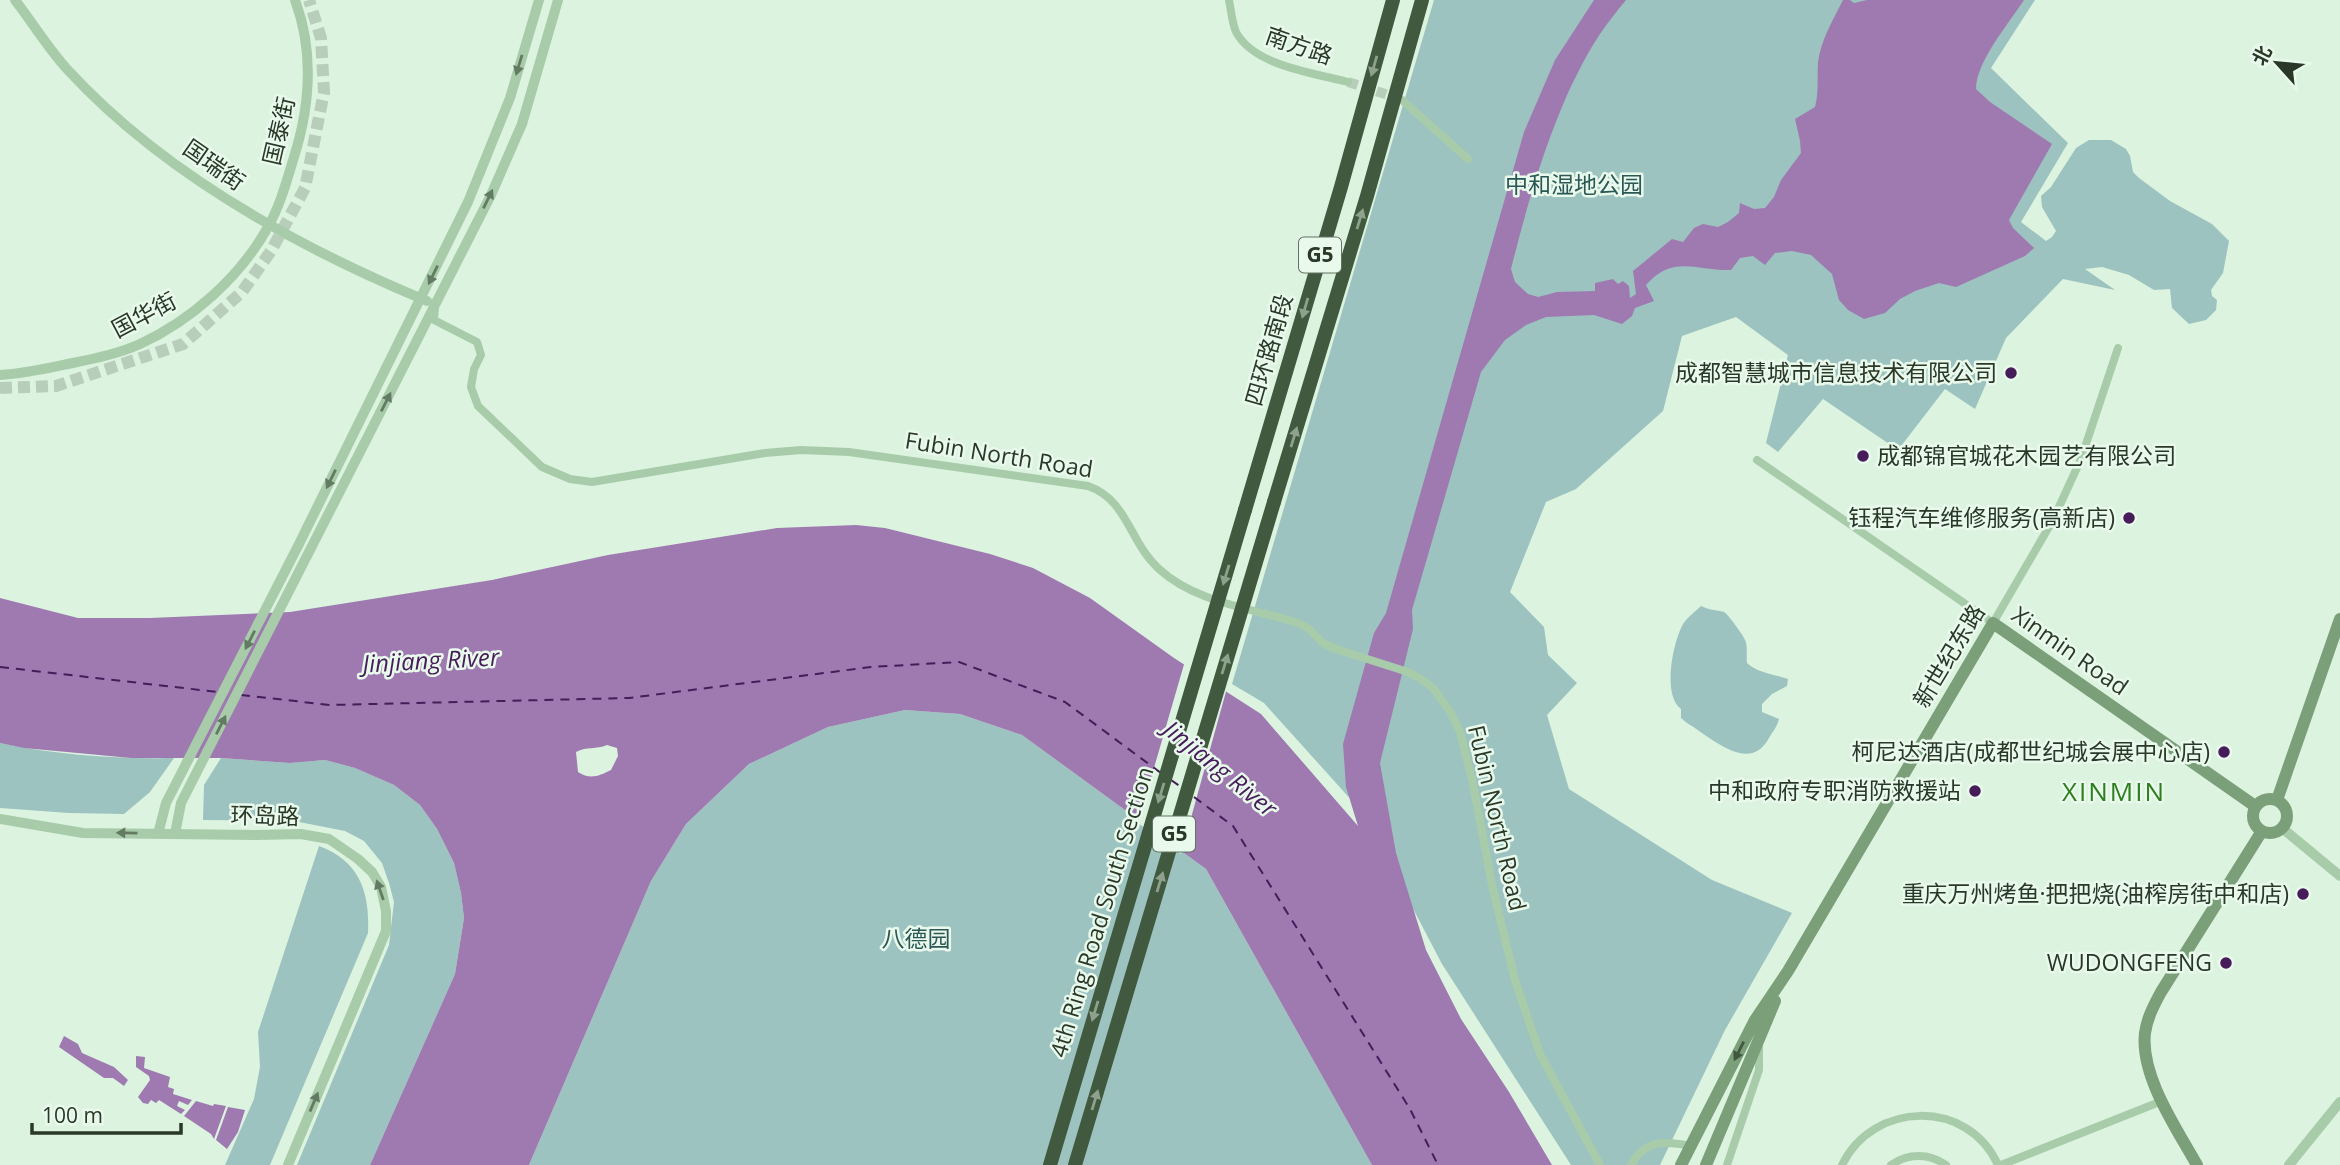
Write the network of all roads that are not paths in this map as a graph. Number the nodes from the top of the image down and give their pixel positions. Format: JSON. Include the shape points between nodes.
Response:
{"nodes":[{"id":1,"x":15,"y":0,"type":"edge"},
{"id":2,"x":295,"y":0,"type":"edge"},
{"id":3,"x":539,"y":0,"type":"edge"},
{"id":4,"x":558,"y":0,"type":"edge"},
{"id":5,"x":1230,"y":0,"type":"edge"},
{"id":6,"x":1393,"y":0,"type":"edge"},
{"id":7,"x":1422,"y":0,"type":"edge"},
{"id":8,"x":1348,"y":82,"type":"tunnel mouth"},
{"id":9,"x":1402,"y":100,"type":"tunnel mouth"},
{"id":10,"x":1468,"y":159,"type":"dead end"},
{"id":11,"x":268,"y":226,"type":"junction"},
{"id":12,"x":421,"y":299,"type":"junction"},
{"id":13,"x":435,"y":304,"type":"junction"},
{"id":14,"x":2118,"y":348,"type":"dead end"},
{"id":15,"x":0,"y":375,"type":"edge"},
{"id":16,"x":1757,"y":460,"type":"dead end"},
{"id":17,"x":1274,"y":502,"type":"joint"},
{"id":18,"x":1245,"y":510,"type":"joint"},
{"id":19,"x":2340,"y":619,"type":"edge"},
{"id":20,"x":1993,"y":623,"type":"junction"},
{"id":21,"x":2277,"y":800,"type":"junction"},
{"id":22,"x":2256,"y":806,"type":"junction"},
{"id":23,"x":0,"y":819,"type":"edge"},
{"id":24,"x":2282,"y":828,"type":"junction"},
{"id":25,"x":2262,"y":831,"type":"junction"},
{"id":26,"x":158,"y":834,"type":"junction"},
{"id":27,"x":175,"y":834,"type":"junction"},
{"id":28,"x":2340,"y":876,"type":"edge"},
{"id":29,"x":1787,"y":971,"type":"junction"},
{"id":30,"x":1759,"y":1039,"type":"junction"},
{"id":31,"x":2162,"y":1101,"type":"junction"},
{"id":32,"x":2340,"y":1102,"type":"edge"},
{"id":33,"x":1691,"y":1146,"type":"junction"},
{"id":34,"x":288,"y":1165,"type":"edge"},
{"id":35,"x":1050,"y":1165,"type":"edge"},
{"id":36,"x":1075,"y":1165,"type":"edge"},
{"id":37,"x":1600,"y":1165,"type":"edge"},
{"id":38,"x":1631,"y":1165,"type":"edge"},
{"id":39,"x":1681,"y":1165,"type":"edge"},
{"id":40,"x":1706,"y":1165,"type":"edge"},
{"id":41,"x":1727,"y":1165,"type":"edge"},
{"id":42,"x":1842,"y":1165,"type":"edge"},
{"id":43,"x":1891,"y":1165,"type":"edge"},
{"id":44,"x":1945,"y":1165,"type":"edge"},
{"id":45,"x":2000,"y":1165,"type":"edge"},
{"id":46,"x":2197,"y":1165,"type":"edge"},
{"id":47,"x":2289,"y":1165,"type":"edge"}],
"edges":[{"from":1,"to":11,"type":"street","name":"国瑞街","via":[[66,67],[125,125]]},
{"from":2,"to":11,"type":"street","name":"国泰街","via":[[309,88],[304,126]]},
{"from":3,"to":12,"type":"street","one_way":true,"via":[[510,98],[468,202]]},
{"from":13,"to":4,"type":"street","one_way":true,"via":[[522,124]]},
{"from":5,"to":8,"type":"street","name":"南方路","via":[[1236,31],[1250,49],[1272,62]]},
{"from":6,"to":18,"type":"highway","name":"四环路南段","number":"G5","one_way":true},
{"from":17,"to":7,"type":"highway","name":"四环路南段","number":"G5","one_way":true},
{"from":9,"to":10,"type":"street"},
{"from":11,"to":12,"type":"street","name":"国瑞街"},
{"from":11,"to":15,"type":"street","name":"国华街","via":[[218,290],[170,328],[98,358]]},
{"from":12,"to":13,"type":"street","name":"国瑞街"},
{"from":12,"to":26,"type":"street","one_way":true,"via":[[174,786]]},
{"from":27,"to":13,"type":"street","one_way":true,"via":[[181,803]]},
{"from":13,"to":37,"type":"street","name":"Fubin North Road","via":[[434,320],[477,342],[481,355],[471,387],[478,406],[542,467],[570,479],[593,482],[801,450],[849,452],[1088,486],[1112,500],[1147,556],[1176,582],[1216,600],[1298,623],[1323,643],[1408,672],[1433,688],[1460,732],[1515,980],[1540,1054]]},
{"from":14,"to":20,"type":"street","name":"新世纪东路","via":[[2076,471]]},
{"from":16,"to":20,"type":"street","name":"Xinmin Road"},
{"from":36,"to":17,"type":"highway","name":"4th Ring Road South Section","number":"G5","one_way":true,"bridge":true},
{"from":18,"to":35,"type":"highway","name":"4th Ring Road South Section","number":"G5","one_way":true,"bridge":true},
{"from":19,"to":21,"type":"main road"},
{"from":20,"to":22,"type":"main road","name":"Xinmin Road"},
{"from":20,"to":29,"type":"main road","name":"新世纪东路"},
{"from":21,"to":22,"type":"main road","via":[[2265,799]]},
{"from":21,"to":24,"type":"main road","via":[[2287,813]]},
{"from":22,"to":25,"type":"main road","via":[[2253,818]]},
{"from":26,"to":23,"type":"street","name":"环岛路","one_way":true,"via":[[83,833]]},
{"from":24,"to":25,"type":"main road"},
{"from":24,"to":28,"type":"street"},
{"from":25,"to":31,"type":"main road","via":[[2150,1012],[2145,1055]]},
{"from":26,"to":27,"type":"street","name":"环岛路"},
{"from":34,"to":27,"type":"street","name":"环岛路","one_way":true,"via":[[386,931],[382,887],[358,859],[329,839],[301,834]]},
{"from":29,"to":30,"type":"main road","name":"新世纪东路"},
{"from":29,"to":33,"type":"main road","name":"新世纪东路","one_way":true,"via":[[1755,1020]]},
{"from":30,"to":40,"type":"main road","name":"新世纪东路"},
{"from":30,"to":41,"type":"street","name":"新世纪东路","via":[[1759,1069]]},
{"from":31,"to":45,"type":"street"},
{"from":31,"to":46,"type":"main road"},
{"from":32,"to":47,"type":"street"},
{"from":33,"to":38,"type":"street","via":[[1643,1147]]},
{"from":33,"to":39,"type":"main road","name":"新世纪东路"},
{"from":42,"to":45,"type":"street","via":[[1867,1132],[1892,1119],[1920,1115],[1947,1119],[1972,1132]]},
{"from":43,"to":44,"type":"street","via":[[1908,1156],[1924,1156]]}]}
